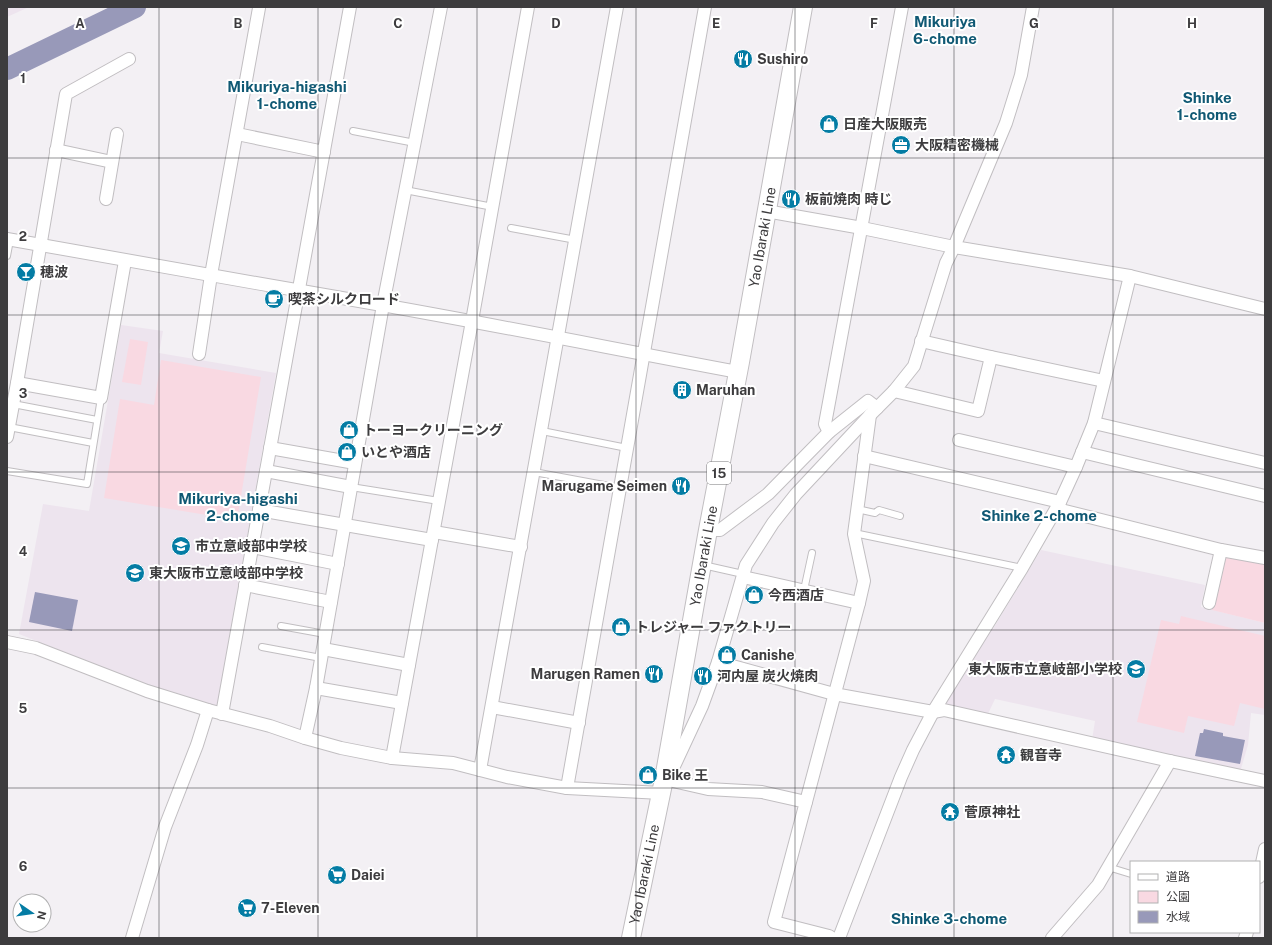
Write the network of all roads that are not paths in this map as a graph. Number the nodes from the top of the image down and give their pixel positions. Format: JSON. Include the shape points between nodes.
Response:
{"nodes":[{"id":1,"x":350,"y":7,"type":"edge"},
{"id":2,"x":441,"y":7,"type":"edge"},
{"id":3,"x":528,"y":7,"type":"edge"},
{"id":4,"x":617,"y":7,"type":"edge"},
{"id":5,"x":705,"y":7,"type":"edge"},
{"id":6,"x":803,"y":7,"type":"edge"},
{"id":7,"x":902,"y":7,"type":"edge"},
{"id":8,"x":1033,"y":7,"type":"edge"},
{"id":9,"x":259,"y":8,"type":"dead end"},
{"id":10,"x":128,"y":59,"type":"dead end"},
{"id":11,"x":353,"y":131,"type":"dead end"},
{"id":12,"x":117,"y":134,"type":"dead end"},
{"id":13,"x":237,"y":134,"type":"junction"},
{"id":14,"x":415,"y":142,"type":"junction"},
{"id":15,"x":56,"y":150,"type":"junction"},
{"id":16,"x":324,"y":152,"type":"junction"},
{"id":17,"x":112,"y":162,"type":"junction"},
{"id":18,"x":405,"y":190,"type":"junction"},
{"id":19,"x":106,"y":199,"type":"dead end"},
{"id":20,"x":493,"y":207,"type":"junction"},
{"id":21,"x":766,"y":211,"type":"junction"},
{"id":22,"x":512,"y":228,"type":"dead end"},
{"id":23,"x":862,"y":228,"type":"junction"},
{"id":24,"x":8,"y":240,"type":"edge"},
{"id":25,"x":576,"y":240,"type":"junction"},
{"id":26,"x":40,"y":245,"type":"junction"},
{"id":27,"x":954,"y":247,"type":"junction"},
{"id":28,"x":7,"y":256,"type":"edge"},
{"id":29,"x":125,"y":261,"type":"junction"},
{"id":30,"x":212,"y":275,"type":"junction"},
{"id":31,"x":1130,"y":276,"type":"junction"},
{"id":32,"x":299,"y":291,"type":"junction"},
{"id":33,"x":383,"y":305,"type":"junction"},
{"id":34,"x":1265,"y":309,"type":"edge"},
{"id":35,"x":472,"y":322,"type":"junction"},
{"id":36,"x":558,"y":338,"type":"junction"},
{"id":37,"x":921,"y":341,"type":"junction"},
{"id":38,"x":199,"y":354,"type":"dead end"},
{"id":39,"x":644,"y":354,"type":"junction"},
{"id":40,"x":991,"y":358,"type":"junction"},
{"id":41,"x":738,"y":372,"type":"junction"},
{"id":42,"x":1104,"y":381,"type":"junction"},
{"id":43,"x":18,"y":383,"type":"junction"},
{"id":44,"x":894,"y":391,"type":"junction"},
{"id":45,"x":101,"y":398,"type":"junction"},
{"id":46,"x":10,"y":403,"type":"edge"},
{"id":47,"x":873,"y":411,"type":"junction"},
{"id":48,"x":97,"y":420,"type":"junction"},
{"id":49,"x":1094,"y":423,"type":"junction"},
{"id":50,"x":542,"y":431,"type":"junction"},
{"id":51,"x":8,"y":432,"type":"edge"},
{"id":52,"x":829,"y":432,"type":"junction"},
{"id":53,"x":959,"y":440,"type":"dead end"},
{"id":54,"x":93,"y":443,"type":"junction"},
{"id":55,"x":270,"y":448,"type":"junction"},
{"id":56,"x":627,"y":448,"type":"junction"},
{"id":57,"x":1082,"y":452,"type":"junction"},
{"id":58,"x":864,"y":456,"type":"junction"},
{"id":59,"x":355,"y":463,"type":"junction"},
{"id":60,"x":1265,"y":463,"type":"edge"},
{"id":61,"x":1076,"y":466,"type":"junction"},
{"id":62,"x":7,"y":471,"type":"edge"},
{"id":63,"x":266,"y":471,"type":"junction"},
{"id":64,"x":534,"y":472,"type":"junction"},
{"id":65,"x":351,"y":487,"type":"junction"},
{"id":66,"x":620,"y":488,"type":"junction"},
{"id":67,"x":1265,"y":496,"type":"edge"},
{"id":68,"x":439,"y":501,"type":"junction"},
{"id":69,"x":1058,"y":506,"type":"junction"},
{"id":70,"x":857,"y":509,"type":"junction"},
{"id":71,"x":259,"y":510,"type":"junction"},
{"id":72,"x":900,"y":516,"type":"dead end"},
{"id":73,"x":344,"y":524,"type":"junction"},
{"id":74,"x":708,"y":530,"type":"junction"},
{"id":75,"x":854,"y":533,"type":"junction"},
{"id":76,"x":433,"y":536,"type":"junction"},
{"id":77,"x":252,"y":547,"type":"junction"},
{"id":78,"x":521,"y":547,"type":"junction"},
{"id":79,"x":1221,"y":550,"type":"junction"},
{"id":80,"x":812,"y":553,"type":"dead end"},
{"id":81,"x":1265,"y":558,"type":"edge"},
{"id":82,"x":338,"y":564,"type":"junction"},
{"id":83,"x":702,"y":564,"type":"junction"},
{"id":84,"x":1022,"y":568,"type":"junction"},
{"id":85,"x":743,"y":576,"type":"junction"},
{"id":86,"x":245,"y":585,"type":"junction"},
{"id":87,"x":804,"y":590,"type":"junction"},
{"id":88,"x":331,"y":602,"type":"junction"},
{"id":89,"x":859,"y":603,"type":"junction"},
{"id":90,"x":1209,"y":603,"type":"dead end"},
{"id":91,"x":281,"y":626,"type":"dead end"},
{"id":92,"x":325,"y":634,"type":"junction"},
{"id":93,"x":7,"y":642,"type":"edge"},
{"id":94,"x":262,"y":647,"type":"dead end"},
{"id":95,"x":322,"y":653,"type":"junction"},
{"id":96,"x":718,"y":662,"type":"junction"},
{"id":97,"x":409,"y":665,"type":"junction"},
{"id":98,"x":316,"y":688,"type":"junction"},
{"id":99,"x":834,"y":694,"type":"junction"},
{"id":100,"x":402,"y":704,"type":"junction"},
{"id":101,"x":492,"y":707,"type":"junction"},
{"id":102,"x":208,"y":710,"type":"junction"},
{"id":103,"x":933,"y":712,"type":"junction"},
{"id":104,"x":222,"y":714,"type":"junction"},
{"id":105,"x":579,"y":723,"type":"junction"},
{"id":106,"x":305,"y":738,"type":"junction"},
{"id":107,"x":392,"y":758,"type":"junction"},
{"id":108,"x":1170,"y":761,"type":"junction"},
{"id":109,"x":480,"y":770,"type":"junction"},
{"id":110,"x":1265,"y":781,"type":"edge"},
{"id":111,"x":662,"y":786,"type":"junction"},
{"id":112,"x":567,"y":788,"type":"junction"},
{"id":113,"x":806,"y":802,"type":"junction"},
{"id":114,"x":1265,"y":849,"type":"edge"},
{"id":115,"x":1108,"y":867,"type":"junction"},
{"id":116,"x":1260,"y":872,"type":"edge"},
{"id":117,"x":1130,"y":874,"type":"edge"},
{"id":118,"x":132,"y":938,"type":"edge"},
{"id":119,"x":631,"y":938,"type":"edge"},
{"id":120,"x":832,"y":938,"type":"edge"},
{"id":121,"x":839,"y":938,"type":"edge"},
{"id":122,"x":1052,"y":938,"type":"edge"}],
"edges":[{"from":1,"to":16,"type":"street"},
{"from":2,"to":14,"type":"street"},
{"from":3,"to":20,"type":"street"},
{"from":4,"to":25,"type":"street"},
{"from":5,"to":39,"type":"street"},
{"from":6,"to":21,"type":"main road","name":"Yao Ibaraki Line","number":"15"},
{"from":7,"to":23,"type":"street"},
{"from":8,"to":27,"type":"street","via":[[1021,75],[1006,123]]},
{"from":9,"to":13,"type":"street"},
{"from":10,"to":15,"type":"street","via":[[66,94]]},
{"from":11,"to":14,"type":"lane"},
{"from":12,"to":17,"type":"street"},
{"from":13,"to":16,"type":"street"},
{"from":13,"to":30,"type":"street"},
{"from":14,"to":18,"type":"street"},
{"from":15,"to":17,"type":"street"},
{"from":15,"to":26,"type":"street"},
{"from":16,"to":32,"type":"street"},
{"from":17,"to":19,"type":"street"},
{"from":18,"to":20,"type":"lane"},
{"from":18,"to":33,"type":"street"},
{"from":20,"to":35,"type":"street"},
{"from":21,"to":23,"type":"street"},
{"from":21,"to":41,"type":"main road","name":"Yao Ibaraki Line","number":"15"},
{"from":22,"to":25,"type":"lane"},
{"from":23,"to":27,"type":"street"},
{"from":23,"to":52,"type":"street","via":[[826,424]]},
{"from":24,"to":26,"type":"street"},
{"from":24,"to":28,"type":"lane"},
{"from":25,"to":36,"type":"street"},
{"from":26,"to":29,"type":"street"},
{"from":26,"to":43,"type":"street"},
{"from":27,"to":31,"type":"street"},
{"from":27,"to":37,"type":"street","via":[[946,263]]},
{"from":29,"to":30,"type":"street"},
{"from":29,"to":45,"type":"street"},
{"from":30,"to":32,"type":"street"},
{"from":30,"to":38,"type":"street"},
{"from":31,"to":34,"type":"street"},
{"from":31,"to":42,"type":"street"},
{"from":32,"to":33,"type":"street"},
{"from":32,"to":55,"type":"street"},
{"from":33,"to":35,"type":"street"},
{"from":33,"to":59,"type":"street"},
{"from":35,"to":36,"type":"street"},
{"from":35,"to":68,"type":"street"},
{"from":36,"to":39,"type":"street"},
{"from":36,"to":50,"type":"street"},
{"from":37,"to":40,"type":"street"},
{"from":37,"to":44,"type":"street","via":[[914,366]]},
{"from":39,"to":41,"type":"street"},
{"from":39,"to":56,"type":"street"},
{"from":40,"to":42,"type":"street"},
{"from":40,"to":44,"type":"street","via":[[978,411]]},
{"from":41,"to":74,"type":"main road","name":"Yao Ibaraki Line","number":"15"},
{"from":42,"to":49,"type":"street"},
{"from":43,"to":45,"type":"street"},
{"from":43,"to":46,"type":"street"},
{"from":44,"to":47,"type":"street"},
{"from":45,"to":48,"type":"lane"},
{"from":46,"to":48,"type":"lane"},
{"from":46,"to":51,"type":"street"},
{"from":47,"to":52,"type":"street","via":[[868,401]]},
{"from":47,"to":58,"type":"street"},
{"from":47,"to":85,"type":"street","via":[[796,494],[773,523],[746,565]]},
{"from":48,"to":54,"type":"lane"},
{"from":49,"to":57,"type":"street"},
{"from":49,"to":60,"type":"street"},
{"from":50,"to":56,"type":"lane"},
{"from":50,"to":64,"type":"street"},
{"from":51,"to":54,"type":"lane"},
{"from":52,"to":74,"type":"street","via":[[768,494],[720,530]]},
{"from":53,"to":61,"type":"street"},
{"from":54,"to":62,"type":"lane","via":[[87,484]]},
{"from":55,"to":59,"type":"street"},
{"from":55,"to":63,"type":"street"},
{"from":56,"to":66,"type":"street"},
{"from":57,"to":61,"type":"street"},
{"from":57,"to":67,"type":"street"},
{"from":58,"to":69,"type":"street"},
{"from":58,"to":70,"type":"street"},
{"from":59,"to":65,"type":"street"},
{"from":61,"to":69,"type":"street"},
{"from":63,"to":65,"type":"street"},
{"from":63,"to":71,"type":"street"},
{"from":64,"to":66,"type":"lane"},
{"from":64,"to":78,"type":"street"},
{"from":65,"to":68,"type":"lane"},
{"from":65,"to":73,"type":"street"},
{"from":66,"to":105,"type":"street"},
{"from":68,"to":76,"type":"street"},
{"from":69,"to":79,"type":"street"},
{"from":69,"to":84,"type":"street"},
{"from":70,"to":72,"type":"lane","via":[[875,513],[879,510]]},
{"from":70,"to":75,"type":"street"},
{"from":71,"to":73,"type":"street"},
{"from":71,"to":77,"type":"street"},
{"from":73,"to":76,"type":"street"},
{"from":73,"to":82,"type":"street"},
{"from":74,"to":83,"type":"main road","name":"Yao Ibaraki Line","number":"15"},
{"from":75,"to":84,"type":"lane"},
{"from":75,"to":89,"type":"street","via":[[864,581]]},
{"from":76,"to":78,"type":"street"},
{"from":76,"to":97,"type":"street"},
{"from":77,"to":82,"type":"street"},
{"from":77,"to":86,"type":"street"},
{"from":78,"to":101,"type":"street"},
{"from":79,"to":81,"type":"street"},
{"from":79,"to":90,"type":"street"},
{"from":80,"to":87,"type":"lane"},
{"from":82,"to":88,"type":"street"},
{"from":83,"to":85,"type":"lane"},
{"from":83,"to":111,"type":"main road","name":"Yao Ibaraki Line","number":"15"},
{"from":84,"to":103,"type":"street"},
{"from":85,"to":87,"type":"street"},
{"from":85,"to":96,"type":"street"},
{"from":86,"to":88,"type":"street"},
{"from":86,"to":104,"type":"street"},
{"from":87,"to":89,"type":"street"},
{"from":88,"to":92,"type":"street"},
{"from":89,"to":99,"type":"street"},
{"from":91,"to":92,"type":"lane"},
{"from":92,"to":95,"type":"street"},
{"from":93,"to":102,"type":"street","via":[[36,648],[147,691]]},
{"from":94,"to":95,"type":"lane"},
{"from":95,"to":97,"type":"street"},
{"from":95,"to":98,"type":"street"},
{"from":96,"to":99,"type":"street"},
{"from":96,"to":111,"type":"street","via":[[702,706]]},
{"from":97,"to":100,"type":"street"},
{"from":98,"to":100,"type":"street"},
{"from":98,"to":106,"type":"street"},
{"from":99,"to":103,"type":"street"},
{"from":99,"to":113,"type":"street"},
{"from":100,"to":107,"type":"street"},
{"from":101,"to":105,"type":"street"},
{"from":101,"to":109,"type":"street"},
{"from":102,"to":104,"type":"street"},
{"from":102,"to":118,"type":"street","via":[[165,827]]},
{"from":103,"to":108,"type":"street","via":[[944,710]]},
{"from":103,"to":121,"type":"street","via":[[901,777]]},
{"from":104,"to":106,"type":"street"},
{"from":105,"to":112,"type":"street"},
{"from":106,"to":107,"type":"street"},
{"from":107,"to":109,"type":"street","via":[[453,762]]},
{"from":108,"to":110,"type":"street"},
{"from":108,"to":115,"type":"street"},
{"from":109,"to":112,"type":"street"},
{"from":111,"to":112,"type":"street"},
{"from":111,"to":113,"type":"street","via":[[762,792]]},
{"from":111,"to":119,"type":"main road","name":"Yao Ibaraki Line","number":"15"},
{"from":113,"to":120,"type":"street","via":[[774,922]]},
{"from":114,"to":116,"type":"street"},
{"from":115,"to":117,"type":"lane"},
{"from":115,"to":122,"type":"street","via":[[1098,886]]}]}
